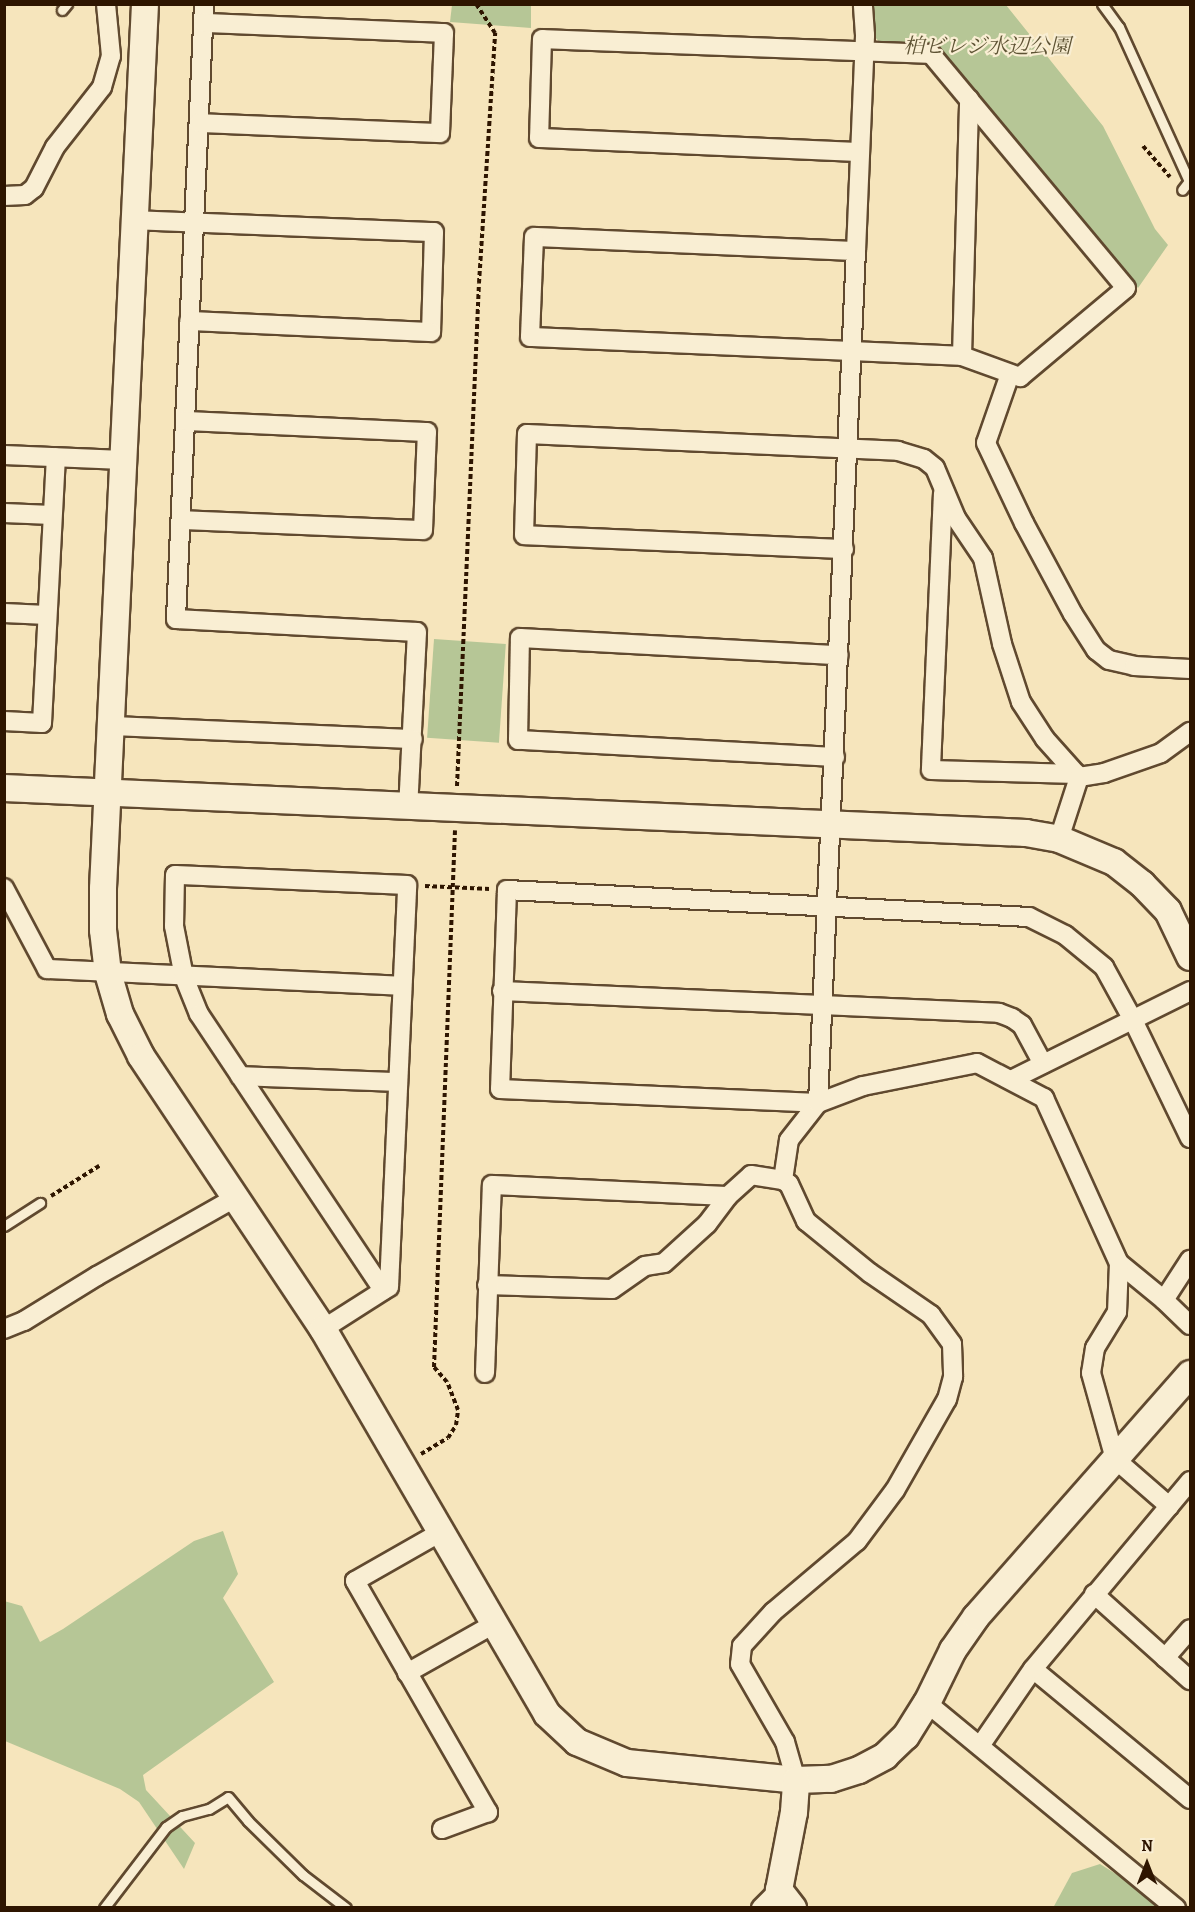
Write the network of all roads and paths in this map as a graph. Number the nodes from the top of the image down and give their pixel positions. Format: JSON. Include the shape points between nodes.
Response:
{"nodes":[{"id":1,"x":106,"y":4,"type":"edge"},
{"id":2,"x":145,"y":4,"type":"edge"},
{"id":3,"x":204,"y":4,"type":"edge"},
{"id":4,"x":476,"y":4,"type":"edge"},
{"id":5,"x":863,"y":4,"type":"edge"},
{"id":6,"x":1102,"y":4,"type":"edge"},
{"id":7,"x":204,"y":23,"type":"junction"},
{"id":8,"x":864,"y":52,"type":"junction"},
{"id":9,"x":969,"y":99,"type":"junction"},
{"id":10,"x":199,"y":123,"type":"junction"},
{"id":11,"x":1143,"y":146,"type":"dead end"},
{"id":12,"x":860,"y":152,"type":"junction"},
{"id":13,"x":1182,"y":190,"type":"joint"},
{"id":14,"x":4,"y":196,"type":"edge"},
{"id":15,"x":134,"y":219,"type":"junction"},
{"id":16,"x":194,"y":221,"type":"junction"},
{"id":17,"x":856,"y":251,"type":"junction"},
{"id":18,"x":189,"y":321,"type":"junction"},
{"id":19,"x":852,"y":351,"type":"junction"},
{"id":20,"x":962,"y":356,"type":"junction"},
{"id":21,"x":1010,"y":374,"type":"junction"},
{"id":22,"x":184,"y":421,"type":"junction"},
{"id":23,"x":848,"y":450,"type":"junction"},
{"id":24,"x":4,"y":454,"type":"edge"},
{"id":25,"x":56,"y":457,"type":"junction"},
{"id":26,"x":123,"y":460,"type":"junction"},
{"id":27,"x":944,"y":489,"type":"junction"},
{"id":28,"x":4,"y":513,"type":"edge"},
{"id":29,"x":52,"y":515,"type":"junction"},
{"id":30,"x":181,"y":520,"type":"junction"},
{"id":31,"x":844,"y":549,"type":"junction"},
{"id":32,"x":4,"y":614,"type":"edge"},
{"id":33,"x":47,"y":615,"type":"junction"},
{"id":34,"x":839,"y":655,"type":"junction"},
{"id":35,"x":1191,"y":669,"type":"edge"},
{"id":36,"x":4,"y":721,"type":"edge"},
{"id":37,"x":111,"y":726,"type":"junction"},
{"id":38,"x":1191,"y":732,"type":"edge"},
{"id":39,"x":413,"y":739,"type":"junction"},
{"id":40,"x":835,"y":757,"type":"junction"},
{"id":41,"x":1078,"y":776,"type":"junction"},
{"id":42,"x":4,"y":788,"type":"edge"},
{"id":43,"x":108,"y":793,"type":"junction"},
{"id":44,"x":408,"y":807,"type":"junction"},
{"id":45,"x":456,"y":809,"type":"junction"},
{"id":46,"x":832,"y":825,"type":"junction"},
{"id":47,"x":1059,"y":839,"type":"junction"},
{"id":48,"x":407,"y":885,"type":"junction"},
{"id":49,"x":4,"y":888,"type":"edge"},
{"id":50,"x":453,"y":888,"type":"junction"},
{"id":51,"x":507,"y":890,"type":"junction"},
{"id":52,"x":828,"y":906,"type":"junction"},
{"id":53,"x":1191,"y":957,"type":"edge"},
{"id":54,"x":108,"y":973,"type":"junction"},
{"id":55,"x":184,"y":977,"type":"junction"},
{"id":56,"x":402,"y":986,"type":"junction"},
{"id":57,"x":502,"y":991,"type":"junction"},
{"id":58,"x":1191,"y":991,"type":"edge"},
{"id":59,"x":823,"y":1005,"type":"junction"},
{"id":60,"x":1133,"y":1020,"type":"junction"},
{"id":61,"x":1043,"y":1064,"type":"junction"},
{"id":62,"x":240,"y":1076,"type":"junction"},
{"id":63,"x":1011,"y":1080,"type":"junction"},
{"id":64,"x":397,"y":1082,"type":"junction"},
{"id":65,"x":818,"y":1103,"type":"junction"},
{"id":66,"x":1191,"y":1138,"type":"edge"},
{"id":67,"x":99,"y":1166,"type":"dead end"},
{"id":68,"x":783,"y":1180,"type":"junction"},
{"id":69,"x":729,"y":1196,"type":"junction"},
{"id":70,"x":235,"y":1198,"type":"junction"},
{"id":71,"x":40,"y":1203,"type":"joint"},
{"id":72,"x":4,"y":1226,"type":"edge"},
{"id":73,"x":1191,"y":1260,"type":"edge"},
{"id":74,"x":1119,"y":1263,"type":"junction"},
{"id":75,"x":487,"y":1285,"type":"junction"},
{"id":76,"x":383,"y":1290,"type":"junction"},
{"id":77,"x":1164,"y":1299,"type":"junction"},
{"id":78,"x":1191,"y":1325,"type":"edge"},
{"id":79,"x":4,"y":1329,"type":"edge"},
{"id":80,"x":323,"y":1329,"type":"junction"},
{"id":81,"x":485,"y":1373,"type":"dead end"},
{"id":82,"x":1191,"y":1374,"type":"edge"},
{"id":83,"x":1115,"y":1459,"type":"junction"},
{"id":84,"x":403,"y":1466,"type":"junction"},
{"id":85,"x":1191,"y":1481,"type":"edge"},
{"id":86,"x":1169,"y":1506,"type":"junction"},
{"id":87,"x":441,"y":1532,"type":"junction"},
{"id":88,"x":1094,"y":1594,"type":"junction"},
{"id":89,"x":494,"y":1624,"type":"junction"},
{"id":90,"x":1191,"y":1629,"type":"edge"},
{"id":91,"x":1165,"y":1658,"type":"junction"},
{"id":92,"x":1033,"y":1669,"type":"junction"},
{"id":93,"x":407,"y":1672,"type":"junction"},
{"id":94,"x":1191,"y":1680,"type":"edge"},
{"id":95,"x":927,"y":1703,"type":"junction"},
{"id":96,"x":980,"y":1746,"type":"junction"},
{"id":97,"x":796,"y":1780,"type":"junction"},
{"id":98,"x":1191,"y":1799,"type":"edge"},
{"id":99,"x":442,"y":1829,"type":"dead end"},
{"id":100,"x":778,"y":1902,"type":"edge"},
{"id":101,"x":105,"y":1908,"type":"edge"},
{"id":102,"x":346,"y":1908,"type":"edge"},
{"id":103,"x":1176,"y":1908,"type":"edge"}],
"edges":[{"from":1,"to":14,"type":"street","via":[[111,56],[102,87],[55,147],[34,188],[24,195]]},
{"from":2,"to":15,"type":"street"},
{"from":3,"to":7,"type":"street"},
{"from":4,"to":45,"type":"path","via":[[495,33],[479,283]]},
{"from":5,"to":8,"type":"street"},
{"from":6,"to":13,"type":"lane","via":[[1119,27],[1189,181]]},
{"from":7,"to":10,"type":"street"},
{"from":7,"to":10,"type":"street","via":[[444,33],[440,133]]},
{"from":8,"to":9,"type":"street","via":[[931,54]]},
{"from":8,"to":12,"type":"street"},
{"from":8,"to":12,"type":"street","via":[[542,39],[539,138]]},
{"from":9,"to":20,"type":"street"},
{"from":9,"to":21,"type":"street","via":[[1126,288],[1020,377]]},
{"from":10,"to":16,"type":"street"},
{"from":11,"to":13,"type":"path"},
{"from":12,"to":17,"type":"street"},
{"from":15,"to":16,"type":"street"},
{"from":15,"to":26,"type":"street"},
{"from":16,"to":18,"type":"street"},
{"from":16,"to":18,"type":"street","via":[[434,232],[431,332]]},
{"from":17,"to":19,"type":"street"},
{"from":17,"to":19,"type":"street","via":[[534,237],[530,326],[530,337]]},
{"from":18,"to":22,"type":"street"},
{"from":19,"to":20,"type":"street"},
{"from":19,"to":23,"type":"street"},
{"from":20,"to":21,"type":"street"},
{"from":21,"to":35,"type":"street","via":[[986,443],[1073,614],[1096,650],[1109,660],[1134,666]]},
{"from":22,"to":30,"type":"street"},
{"from":22,"to":30,"type":"street","via":[[427,432],[423,530]]},
{"from":23,"to":27,"type":"street","via":[[898,451],[924,459],[935,468]]},
{"from":23,"to":31,"type":"street"},
{"from":23,"to":31,"type":"street","via":[[527,434],[524,535]]},
{"from":24,"to":25,"type":"street"},
{"from":25,"to":26,"type":"street"},
{"from":25,"to":29,"type":"street"},
{"from":26,"to":37,"type":"street"},
{"from":27,"to":41,"type":"street","via":[[956,518],[983,558],[1002,644],[1021,702],[1045,740]]},
{"from":27,"to":41,"type":"street","via":[[931,770]]},
{"from":28,"to":29,"type":"street"},
{"from":29,"to":33,"type":"street"},
{"from":30,"to":39,"type":"street","via":[[176,619],[417,632]]},
{"from":31,"to":34,"type":"street"},
{"from":32,"to":33,"type":"street"},
{"from":33,"to":36,"type":"street","via":[[42,723]]},
{"from":34,"to":40,"type":"street"},
{"from":34,"to":40,"type":"street","via":[[520,638],[518,740]]},
{"from":37,"to":39,"type":"street"},
{"from":37,"to":43,"type":"street"},
{"from":38,"to":41,"type":"street","via":[[1161,753],[1104,773]]},
{"from":39,"to":44,"type":"street"},
{"from":40,"to":46,"type":"street"},
{"from":41,"to":47,"type":"street"},
{"from":42,"to":43,"type":"street"},
{"from":43,"to":44,"type":"street"},
{"from":43,"to":54,"type":"street","via":[[103,930]]},
{"from":44,"to":45,"type":"street"},
{"from":45,"to":46,"type":"street"},
{"from":45,"to":50,"type":"path"},
{"from":46,"to":47,"type":"street","via":[[1026,833]]},
{"from":46,"to":52,"type":"street"},
{"from":47,"to":53,"type":"street","via":[[1114,862],[1142,884],[1168,911]]},
{"from":48,"to":50,"type":"path"},
{"from":48,"to":55,"type":"street","via":[[175,875],[174,926]]},
{"from":48,"to":56,"type":"street"},
{"from":49,"to":54,"type":"street","via":[[47,969]]},
{"from":50,"to":51,"type":"path"},
{"from":50,"to":84,"type":"path","via":[[434,1367],[447,1382],[458,1410],[456,1425],[448,1438]]},
{"from":51,"to":52,"type":"street"},
{"from":51,"to":57,"type":"street"},
{"from":52,"to":59,"type":"street"},
{"from":52,"to":60,"type":"street","via":[[1029,917],[1091,954],[1104,967]]},
{"from":54,"to":55,"type":"street"},
{"from":54,"to":70,"type":"street","via":[[120,1014],[141,1056]]},
{"from":55,"to":56,"type":"street"},
{"from":55,"to":62,"type":"street","via":[[199,1014]]},
{"from":56,"to":64,"type":"street"},
{"from":57,"to":59,"type":"street"},
{"from":57,"to":65,"type":"street","via":[[500,1089]]},
{"from":58,"to":60,"type":"street"},
{"from":59,"to":61,"type":"street","via":[[999,1013],[1022,1025]]},
{"from":59,"to":65,"type":"street"},
{"from":60,"to":61,"type":"street"},
{"from":60,"to":66,"type":"street"},
{"from":61,"to":63,"type":"street"},
{"from":62,"to":64,"type":"street"},
{"from":62,"to":76,"type":"street"},
{"from":63,"to":65,"type":"street","via":[[977,1063],[863,1086]]},
{"from":63,"to":74,"type":"street","via":[[1044,1098]]},
{"from":64,"to":76,"type":"street","via":[[389,1287]]},
{"from":65,"to":68,"type":"street","via":[[789,1140]]},
{"from":67,"to":71,"type":"path"},
{"from":68,"to":69,"type":"street","via":[[751,1175]]},
{"from":68,"to":97,"type":"street","via":[[789,1184],[806,1221],[870,1273],[931,1315],[952,1344],[953,1377],[947,1399],[895,1490],[857,1541],[773,1612],[742,1646],[740,1664],[785,1742]]},
{"from":69,"to":75,"type":"street","via":[[707,1224],[664,1263],[645,1266],[612,1289]]},
{"from":69,"to":75,"type":"street","via":[[492,1185]]},
{"from":70,"to":79,"type":"street","via":[[24,1322]]},
{"from":70,"to":80,"type":"street"},
{"from":71,"to":72,"type":"lane","via":[[26,1217]]},
{"from":73,"to":77,"type":"street"},
{"from":74,"to":77,"type":"street"},
{"from":74,"to":83,"type":"street","via":[[1117,1312],[1095,1348],[1091,1373]]},
{"from":75,"to":81,"type":"street"},
{"from":76,"to":80,"type":"street"},
{"from":77,"to":78,"type":"street"},
{"from":80,"to":84,"type":"street"},
{"from":82,"to":83,"type":"street"},
{"from":83,"to":86,"type":"street"},
{"from":83,"to":95,"type":"street","via":[[976,1617],[953,1650]]},
{"from":84,"to":87,"type":"street"},
{"from":85,"to":86,"type":"street"},
{"from":86,"to":88,"type":"street"},
{"from":87,"to":89,"type":"street"},
{"from":87,"to":93,"type":"street","via":[[355,1581]]},
{"from":88,"to":91,"type":"street"},
{"from":88,"to":92,"type":"street"},
{"from":89,"to":93,"type":"street"},
{"from":89,"to":97,"type":"street","via":[[547,1714],[577,1742],[627,1763]]},
{"from":90,"to":91,"type":"street"},
{"from":91,"to":94,"type":"street"},
{"from":92,"to":96,"type":"street"},
{"from":92,"to":98,"type":"street"},
{"from":93,"to":99,"type":"street","via":[[488,1812]]},
{"from":95,"to":96,"type":"street"},
{"from":95,"to":97,"type":"street","via":[[906,1736],[885,1756],[831,1779]]},
{"from":96,"to":103,"type":"street"},
{"from":97,"to":100,"type":"street"},
{"from":101,"to":102,"type":"lane","via":[[166,1827],[228,1797],[303,1875]]}]}
